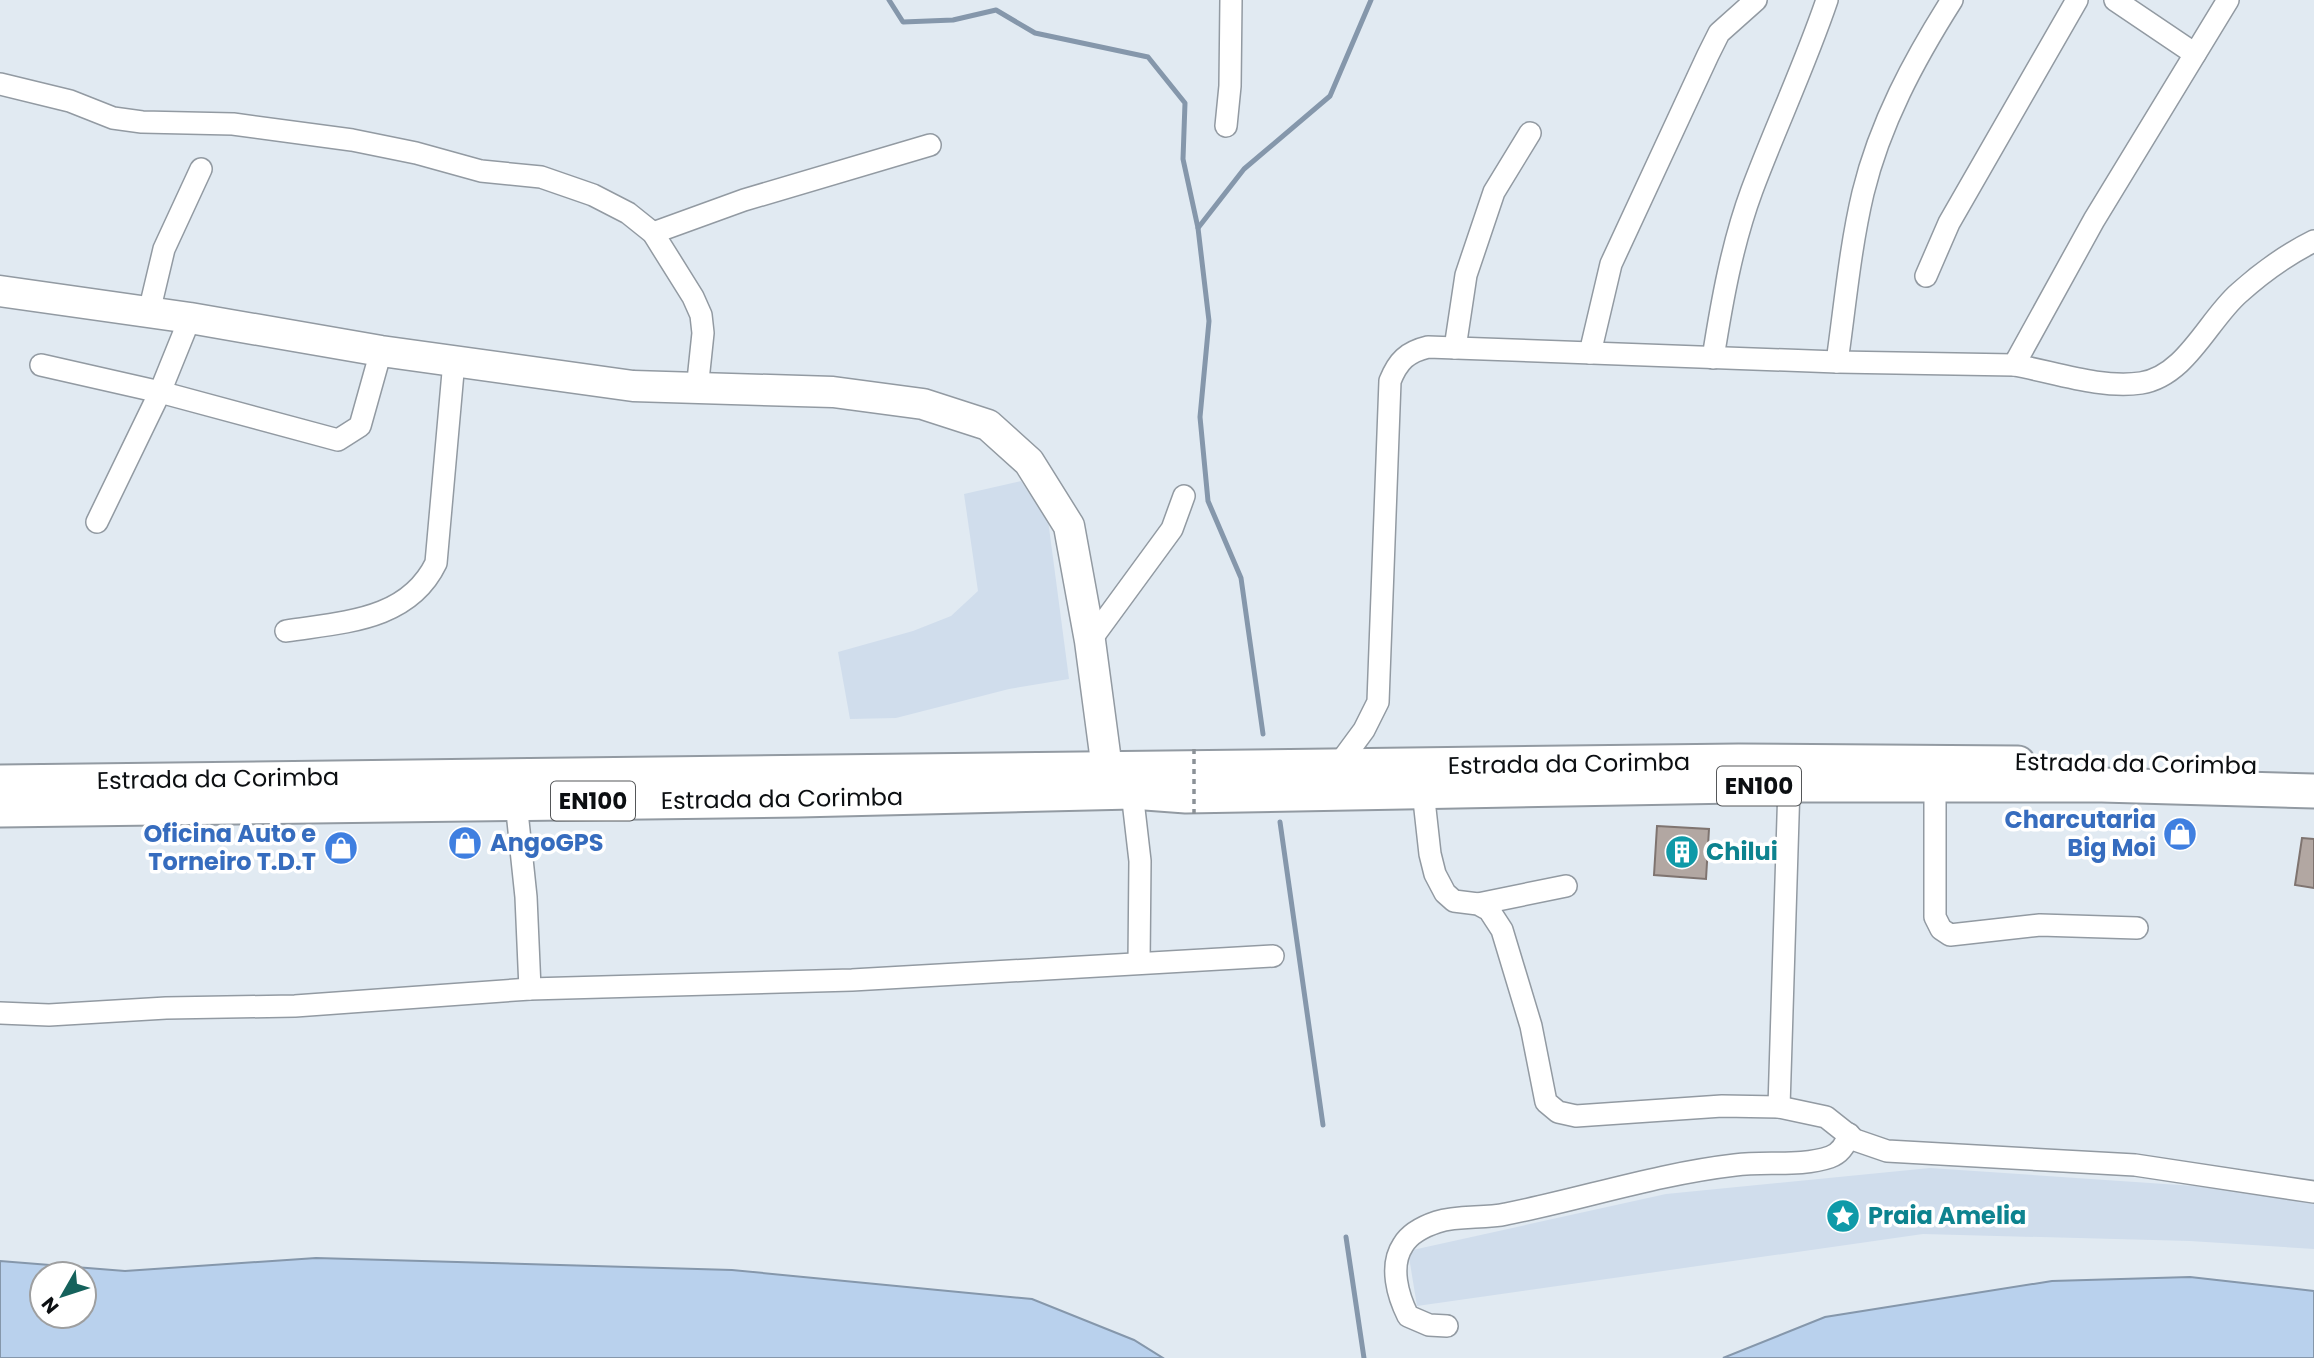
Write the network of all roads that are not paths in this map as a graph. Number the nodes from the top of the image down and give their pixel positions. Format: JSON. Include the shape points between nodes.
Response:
{"nodes":[{"id":1,"x":1231,"y":0,"type":"edge"},
{"id":2,"x":1756,"y":0,"type":"edge"},
{"id":3,"x":1827,"y":0,"type":"edge"},
{"id":4,"x":1952,"y":0,"type":"edge"},
{"id":5,"x":2077,"y":0,"type":"edge"},
{"id":6,"x":2115,"y":0,"type":"edge"},
{"id":7,"x":2228,"y":0,"type":"edge"},
{"id":8,"x":2195,"y":54,"type":"junction"},
{"id":9,"x":0,"y":84,"type":"edge"},
{"id":10,"x":1226,"y":126,"type":"dead end"},
{"id":11,"x":1530,"y":133,"type":"dead end"},
{"id":12,"x":930,"y":145,"type":"dead end"},
{"id":13,"x":201,"y":169,"type":"dead end"},
{"id":14,"x":653,"y":233,"type":"junction"},
{"id":15,"x":2314,"y":241,"type":"edge"},
{"id":16,"x":1926,"y":276,"type":"dead end"},
{"id":17,"x":0,"y":291,"type":"edge"},
{"id":18,"x":149,"y":312,"type":"junction"},
{"id":19,"x":190,"y":318,"type":"junction"},
{"id":20,"x":1455,"y":348,"type":"junction"},
{"id":21,"x":381,"y":351,"type":"junction"},
{"id":22,"x":1590,"y":353,"type":"junction"},
{"id":23,"x":1713,"y":358,"type":"junction"},
{"id":24,"x":454,"y":361,"type":"junction"},
{"id":25,"x":1837,"y":362,"type":"junction"},
{"id":26,"x":41,"y":365,"type":"dead end"},
{"id":27,"x":2014,"y":365,"type":"junction"},
{"id":28,"x":697,"y":390,"type":"junction"},
{"id":29,"x":160,"y":392,"type":"junction"},
{"id":30,"x":1184,"y":496,"type":"dead end"},
{"id":31,"x":97,"y":522,"type":"dead end"},
{"id":32,"x":286,"y":631,"type":"dead end"},
{"id":33,"x":1090,"y":641,"type":"junction"},
{"id":34,"x":1336,"y":768,"type":"junction"},
{"id":35,"x":2314,"y":768,"type":"edge"},
{"id":36,"x":1107,"y":769,"type":"junction"},
{"id":37,"x":0,"y":782,"type":"edge"},
{"id":38,"x":1196,"y":784,"type":"junction"},
{"id":39,"x":1789,"y":785,"type":"junction"},
{"id":40,"x":1935,"y":785,"type":"junction"},
{"id":41,"x":1423,"y":791,"type":"junction"},
{"id":42,"x":2314,"y":791,"type":"edge"},
{"id":43,"x":1132,"y":792,"type":"junction"},
{"id":44,"x":516,"y":802,"type":"junction"},
{"id":45,"x":0,"y":810,"type":"edge"},
{"id":46,"x":1566,"y":886,"type":"dead end"},
{"id":47,"x":1478,"y":904,"type":"junction"},
{"id":48,"x":2137,"y":928,"type":"dead end"},
{"id":49,"x":1273,"y":956,"type":"dead end"},
{"id":50,"x":1139,"y":963,"type":"junction"},
{"id":51,"x":530,"y":989,"type":"junction"},
{"id":52,"x":0,"y":1013,"type":"edge"},
{"id":53,"x":1779,"y":1107,"type":"junction"},
{"id":54,"x":1849,"y":1134,"type":"junction"},
{"id":55,"x":2314,"y":1192,"type":"edge"},
{"id":56,"x":1447,"y":1326,"type":"dead end"}],
"edges":[{"from":1,"to":10,"type":"street"},
{"from":2,"to":22,"type":"street","via":[[1719,33],[1708,55],[1611,264]]},
{"from":3,"to":23,"type":"street","via":[[1811,50],[1751,192],[1734,250]]},
{"from":4,"to":25,"type":"street","via":[[1917,54],[1863,192]]},
{"from":5,"to":16,"type":"street","via":[[1949,223]]},
{"from":6,"to":8,"type":"street"},
{"from":7,"to":8,"type":"street"},
{"from":8,"to":27,"type":"street","via":[[2094,220]]},
{"from":9,"to":14,"type":"street","via":[[60,98],[113,118],[233,124],[352,140],[481,171],[541,177],[593,195],[628,213]]},
{"from":11,"to":20,"type":"street","via":[[1494,192],[1466,275]]},
{"from":12,"to":14,"type":"street","via":[[744,200]]},
{"from":13,"to":18,"type":"street","via":[[164,249]]},
{"from":14,"to":28,"type":"street","via":[[701,315]]},
{"from":15,"to":27,"type":"street","via":[[2237,295],[2196,344],[2155,380],[2102,382]]},
{"from":17,"to":18,"type":"street"},
{"from":18,"to":19,"type":"street"},
{"from":19,"to":21,"type":"street"},
{"from":19,"to":29,"type":"street"},
{"from":20,"to":22,"type":"street"},
{"from":20,"to":34,"type":"street","via":[[1412,351],[1397,363],[1390,381],[1378,702]]},
{"from":21,"to":24,"type":"street"},
{"from":21,"to":29,"type":"street","via":[[360,426],[338,440]]},
{"from":22,"to":23,"type":"street"},
{"from":23,"to":25,"type":"street"},
{"from":24,"to":28,"type":"street","via":[[633,386]]},
{"from":24,"to":32,"type":"street","via":[[436,563],[427,581],[417,593],[367,619]]},
{"from":25,"to":27,"type":"street"},
{"from":26,"to":29,"type":"street"},
{"from":28,"to":33,"type":"street","via":[[833,392],[923,404],[988,425],[1029,462],[1069,526]]},
{"from":29,"to":31,"type":"street"},
{"from":30,"to":33,"type":"street","via":[[1172,529]]},
{"from":33,"to":36,"type":"street"},
{"from":34,"to":35,"type":"main road","name":"Estrada da Corimba","number":"EN100","via":[[1929,761]]},
{"from":34,"to":38,"type":"main road","name":"Estrada da Corimba","number":"EN100"},
{"from":36,"to":37,"type":"main road","name":"Estrada da Corimba","number":"EN100"},
{"from":36,"to":38,"type":"main road","number":"EN100"},
{"from":38,"to":41,"type":"main road","name":"Estrada da Corimba","number":"EN100"},
{"from":38,"to":43,"type":"main road","name":"Estrada da Corimba","number":"EN100"},
{"from":39,"to":40,"type":"main road","name":"Estrada da Corimba","number":"EN100"},
{"from":39,"to":41,"type":"main road","name":"Estrada da Corimba","number":"EN100"},
{"from":39,"to":53,"type":"street"},
{"from":40,"to":42,"type":"main road","name":"Estrada da Corimba","number":"EN100"},
{"from":40,"to":48,"type":"street","via":[[1935,917],[1941,929],[1950,935],[2040,925]]},
{"from":41,"to":47,"type":"street","via":[[1435,874],[1454,901]]},
{"from":43,"to":44,"type":"main road","name":"Estrada da Corimba","number":"EN100"},
{"from":43,"to":50,"type":"street","via":[[1139,862]]},
{"from":44,"to":45,"type":"main road","name":"Estrada da Corimba","number":"EN100"},
{"from":44,"to":51,"type":"street"},
{"from":46,"to":47,"type":"street"},
{"from":47,"to":53,"type":"street","via":[[1489,910],[1511,951],[1546,1102],[1558,1112],[1576,1116],[1722,1106]]},
{"from":49,"to":50,"type":"street"},
{"from":50,"to":51,"type":"street","via":[[852,980]]},
{"from":51,"to":52,"type":"street","via":[[295,1006]]},
{"from":53,"to":54,"type":"street","via":[[1826,1116]]},
{"from":54,"to":55,"type":"street","via":[[1887,1151],[2135,1165]]},
{"from":54,"to":56,"type":"street","via":[[1845,1146],[1833,1156],[1816,1160],[1676,1174],[1506,1214],[1441,1221],[1421,1228],[1399,1254],[1396,1279],[1400,1300],[1408,1317]]}]}
